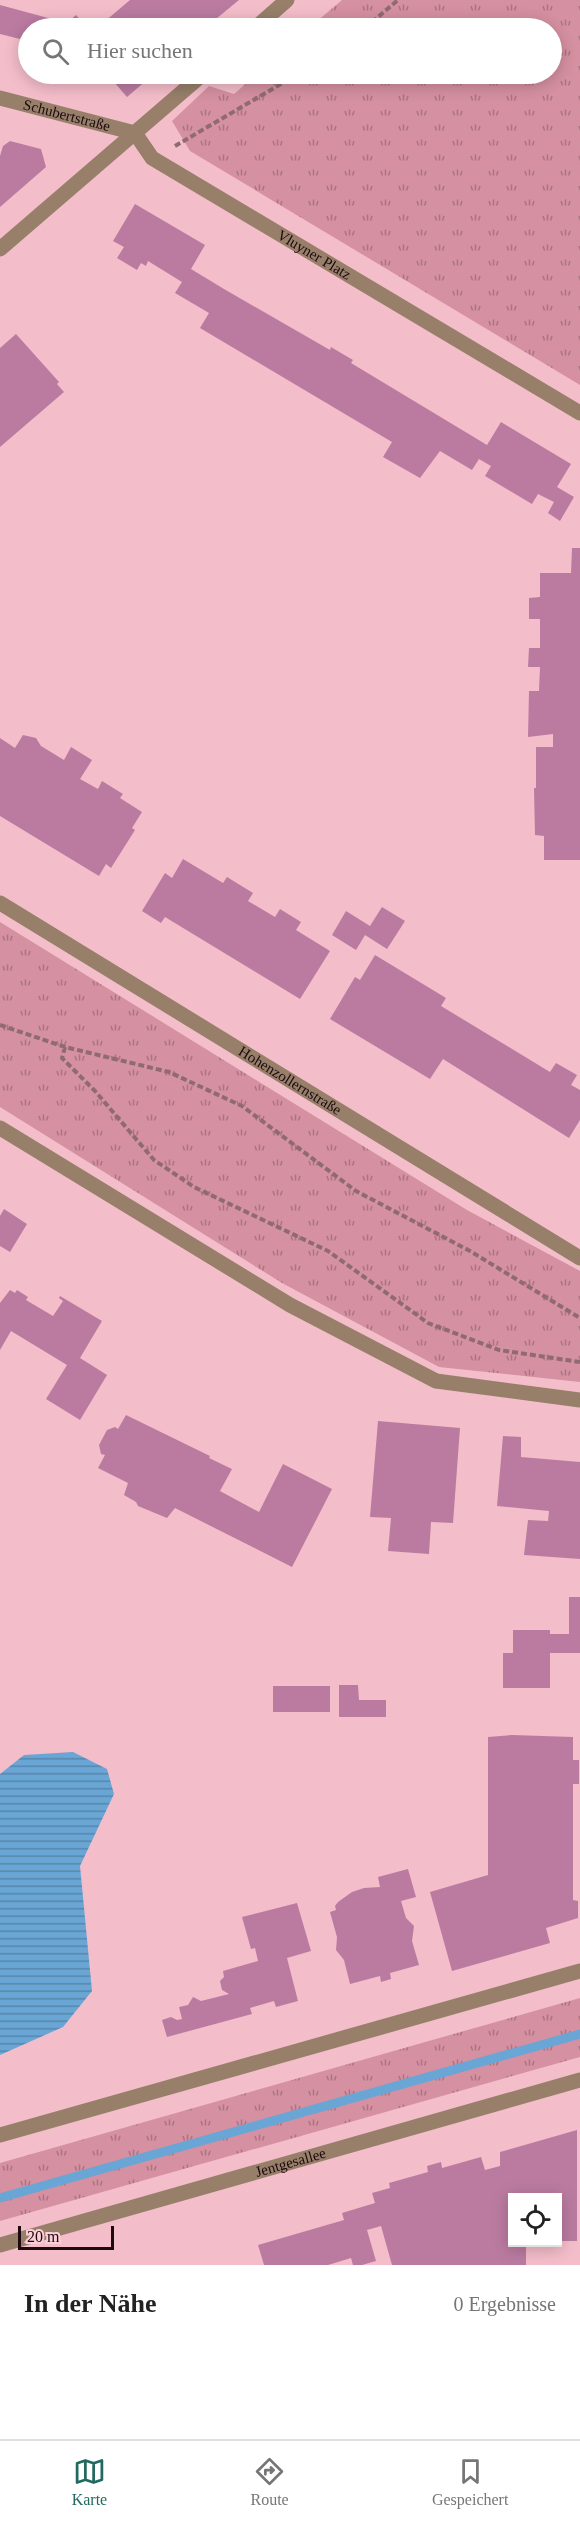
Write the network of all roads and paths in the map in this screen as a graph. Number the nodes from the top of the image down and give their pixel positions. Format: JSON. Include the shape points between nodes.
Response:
{"nodes":[{"id":1,"x":287,"y":0,"type":"edge"},
{"id":2,"x":398,"y":0,"type":"edge"},
{"id":3,"x":266,"y":18,"type":"edge"},
{"id":4,"x":377,"y":18,"type":"edge"},
{"id":5,"x":191,"y":84,"type":"edge"},
{"id":6,"x":281,"y":84,"type":"edge"},
{"id":7,"x":0,"y":98,"type":"edge"},
{"id":8,"x":135,"y":133,"type":"junction"},
{"id":9,"x":152,"y":158,"type":"junction"},
{"id":10,"x":0,"y":249,"type":"edge"},
{"id":11,"x":580,"y":413,"type":"edge"},
{"id":12,"x":0,"y":903,"type":"edge"},
{"id":13,"x":0,"y":1025,"type":"edge"},
{"id":14,"x":65,"y":1047,"type":"junction"},
{"id":15,"x":0,"y":1128,"type":"edge"},
{"id":16,"x":580,"y":1258,"type":"edge"},
{"id":17,"x":580,"y":1318,"type":"edge"},
{"id":18,"x":580,"y":1362,"type":"edge"},
{"id":19,"x":580,"y":1400,"type":"edge"},
{"id":20,"x":580,"y":1971,"type":"edge"},
{"id":21,"x":580,"y":2080,"type":"edge"},
{"id":22,"x":0,"y":2135,"type":"edge"},
{"id":23,"x":0,"y":2245,"type":"edge"}],
"edges":[{"from":1,"to":3,"type":"street"},
{"from":2,"to":4,"type":"path"},
{"from":5,"to":8,"type":"street"},
{"from":6,"to":9,"type":"path"},
{"from":7,"to":8,"type":"street","name":"Schubertstraße"},
{"from":8,"to":9,"type":"street","name":"Vluyner Platz"},
{"from":8,"to":10,"type":"street"},
{"from":9,"to":11,"type":"street","name":"Vluyner Platz"},
{"from":12,"to":16,"type":"street","name":"Hohenzollernstraße"},
{"from":13,"to":14,"type":"path"},
{"from":14,"to":17,"type":"path","via":[[169,1072],[242,1107],[356,1191],[470,1251]]},
{"from":14,"to":18,"type":"path","via":[[62,1058],[154,1160],[194,1186],[328,1251],[428,1323],[499,1350]]},
{"from":15,"to":19,"type":"street","via":[[290,1305],[436,1381]]},
{"from":20,"to":22,"type":"street"},
{"from":21,"to":23,"type":"street","name":"Jentgesallee"}]}
